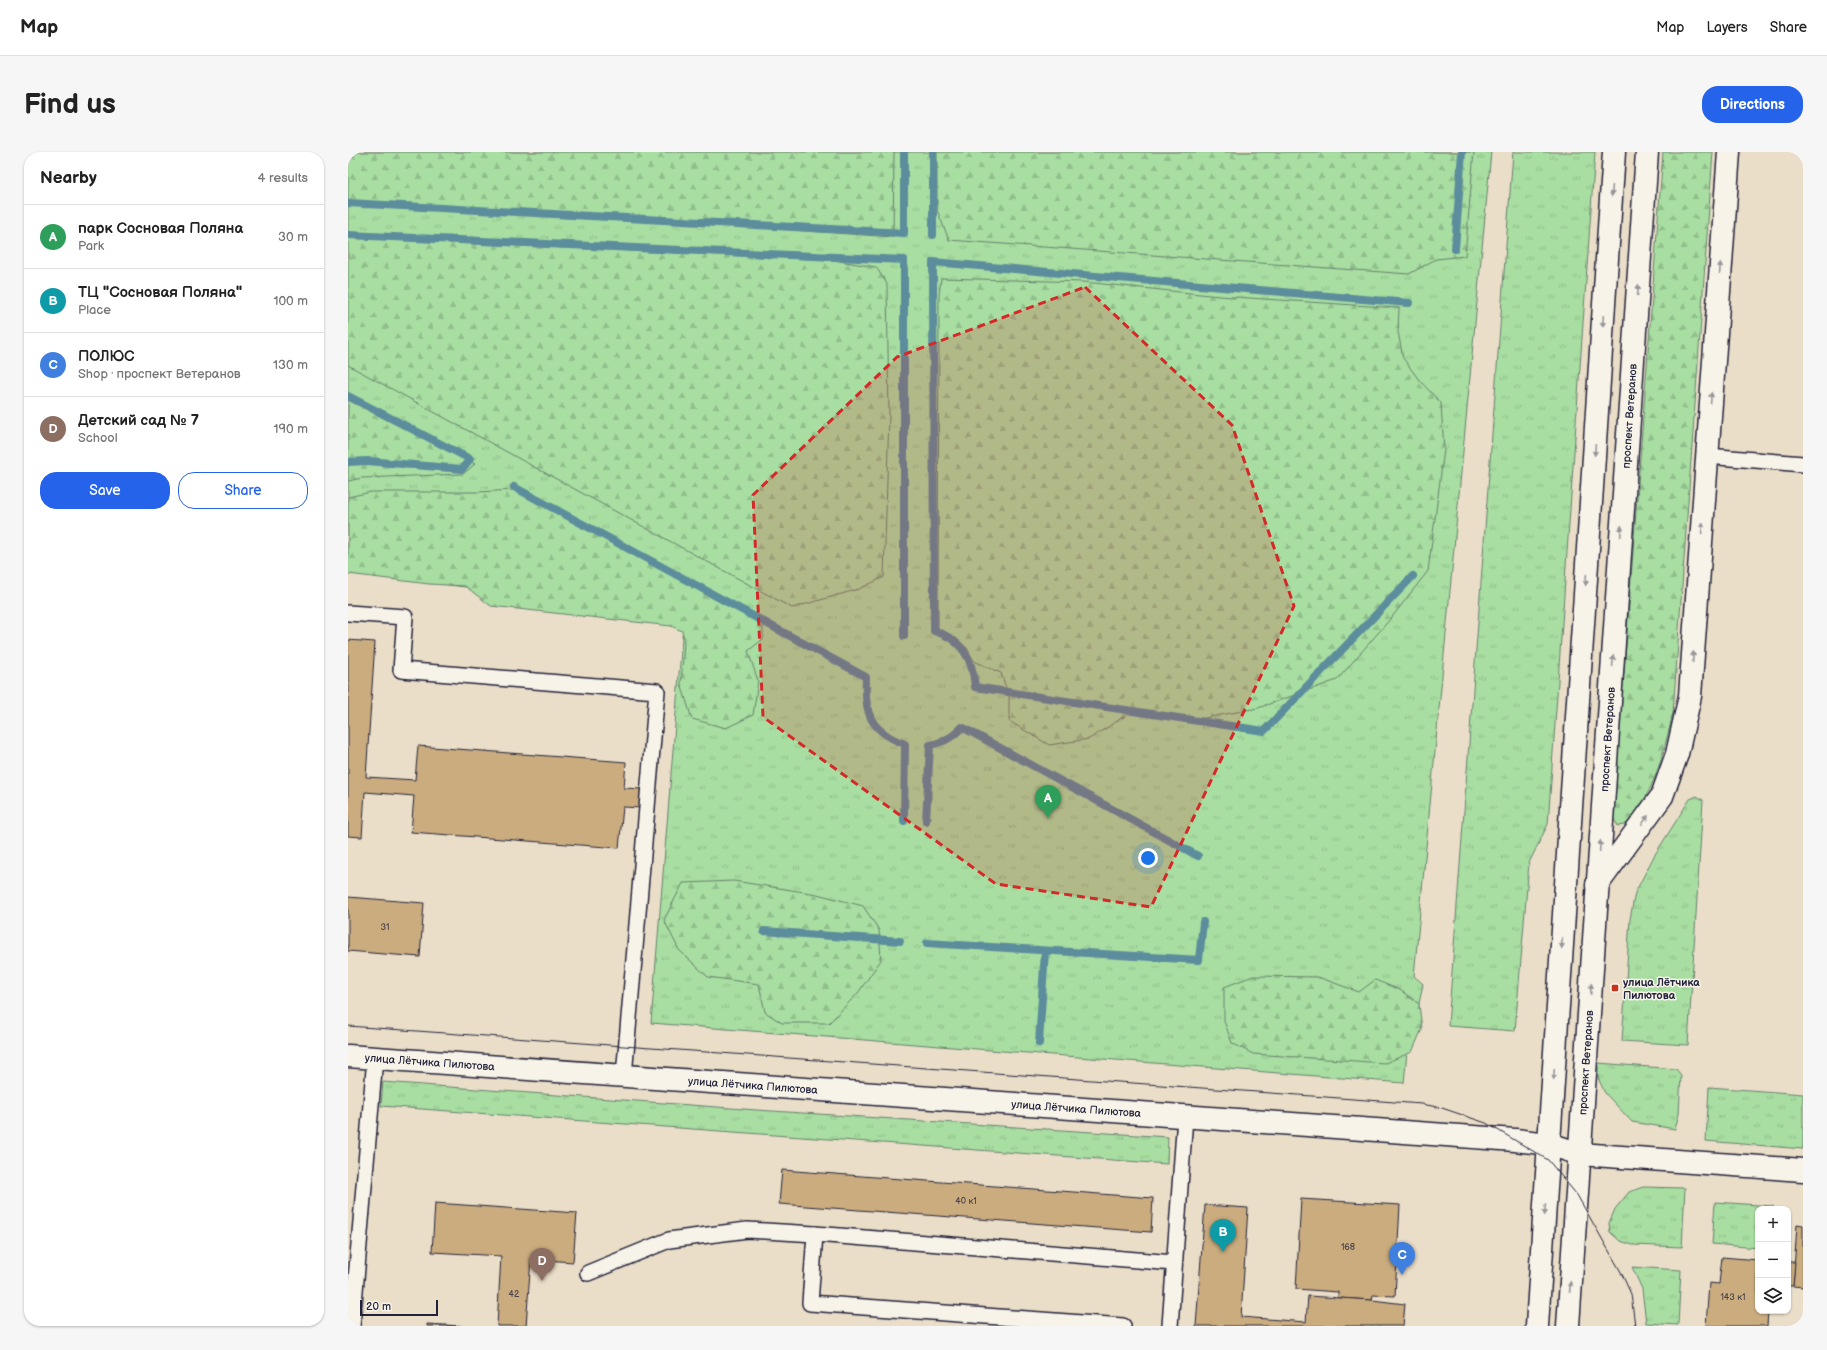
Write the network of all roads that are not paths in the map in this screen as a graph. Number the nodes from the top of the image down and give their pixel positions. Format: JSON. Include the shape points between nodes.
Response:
{"nodes":[{"id":1,"x":1614,"y":152,"type":"edge"},
{"id":2,"x":1647,"y":152,"type":"edge"},
{"id":3,"x":1729,"y":152,"type":"edge"},
{"id":4,"x":1707,"y":456,"type":"junction"},
{"id":5,"x":1803,"y":464,"type":"edge"},
{"id":6,"x":348,"y":613,"type":"edge"},
{"id":7,"x":1597,"y":885,"type":"junction"},
{"id":8,"x":348,"y":1056,"type":"edge"},
{"id":9,"x":375,"y":1058,"type":"junction"},
{"id":10,"x":624,"y":1076,"type":"junction"},
{"id":11,"x":1185,"y":1117,"type":"junction"},
{"id":12,"x":1549,"y":1144,"type":"junction"},
{"id":13,"x":1580,"y":1154,"type":"junction"},
{"id":14,"x":1803,"y":1170,"type":"edge"},
{"id":15,"x":815,"y":1234,"type":"junction"},
{"id":16,"x":1174,"y":1263,"type":"junction"},
{"id":17,"x":588,"y":1273,"type":"dead end"},
{"id":18,"x":352,"y":1326,"type":"edge"},
{"id":19,"x":1123,"y":1326,"type":"edge"},
{"id":20,"x":1170,"y":1326,"type":"edge"},
{"id":21,"x":1537,"y":1326,"type":"edge"},
{"id":22,"x":1568,"y":1326,"type":"edge"}],
"edges":[{"from":1,"to":12,"type":"main road","one_way":true},
{"from":7,"to":2,"type":"main road","name":"проспект Ветеранов","one_way":true},
{"from":4,"to":3,"type":"main road","one_way":true},
{"from":4,"to":5,"type":"lane"},
{"from":7,"to":4,"type":"main road","one_way":true,"via":[[1662,796],[1677,754],[1690,696]]},
{"from":6,"to":10,"type":"lane","via":[[405,617],[401,670],[657,691]]},
{"from":13,"to":7,"type":"main road","name":"проспект Ветеранов","one_way":true},
{"from":8,"to":9,"type":"main road","name":"улица Лётчика Пилютова"},
{"from":9,"to":10,"type":"main road","name":"улица Лётчика Пилютова"},
{"from":9,"to":18,"type":"lane"},
{"from":10,"to":11,"type":"main road","name":"улица Лётчика Пилютова"},
{"from":11,"to":12,"type":"main road","name":"улица Лётчика Пилютова"},
{"from":11,"to":16,"type":"lane"},
{"from":12,"to":13,"type":"main road","name":"улица Лётчика Пилютова"},
{"from":12,"to":21,"type":"main road","one_way":true},
{"from":13,"to":14,"type":"main road","name":"улица Лётчика Пилютова"},
{"from":22,"to":13,"type":"main road","name":"проспект Ветеранов","one_way":true},
{"from":15,"to":16,"type":"lane"},
{"from":15,"to":17,"type":"lane","via":[[747,1230],[669,1240]]},
{"from":15,"to":19,"type":"lane","via":[[810,1303]]},
{"from":16,"to":20,"type":"lane"}]}
